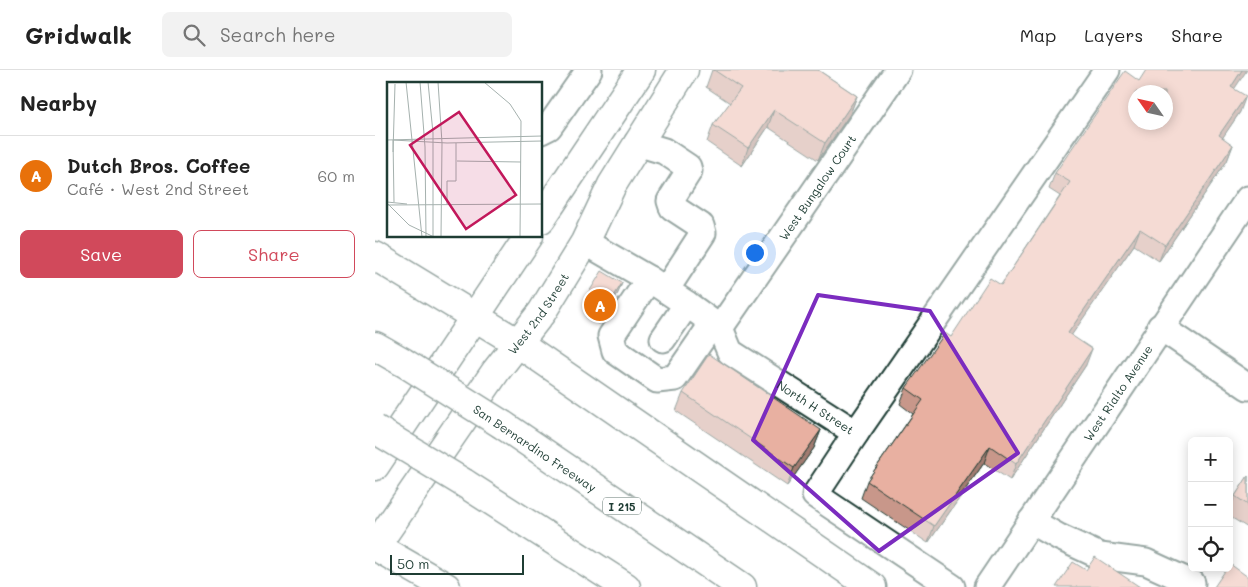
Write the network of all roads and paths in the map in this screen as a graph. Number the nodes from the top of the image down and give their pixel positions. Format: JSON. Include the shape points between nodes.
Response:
{"nodes":[{"id":1,"x":589,"y":70,"type":"edge"},
{"id":2,"x":641,"y":70,"type":"edge"},
{"id":3,"x":663,"y":70,"type":"edge"},
{"id":4,"x":684,"y":70,"type":"edge"},
{"id":5,"x":898,"y":70,"type":"edge"},
{"id":6,"x":1107,"y":70,"type":"edge"},
{"id":7,"x":543,"y":130,"type":"edge"},
{"id":8,"x":637,"y":143,"type":"junction"},
{"id":9,"x":1248,"y":199,"type":"edge"},
{"id":10,"x":543,"y":216,"type":"edge"},
{"id":11,"x":528,"y":238,"type":"edge"},
{"id":12,"x":585,"y":242,"type":"junction"},
{"id":13,"x":375,"y":256,"type":"edge"},
{"id":14,"x":658,"y":284,"type":"junction"},
{"id":15,"x":687,"y":304,"type":"junction"},
{"id":16,"x":475,"y":317,"type":"junction"},
{"id":17,"x":717,"y":325,"type":"junction"},
{"id":18,"x":1160,"y":327,"type":"junction"},
{"id":19,"x":663,"y":339,"type":"dead end"},
{"id":20,"x":518,"y":343,"type":"junction"},
{"id":21,"x":375,"y":346,"type":"edge"},
{"id":22,"x":1247,"y":385,"type":"edge"},
{"id":23,"x":375,"y":429,"type":"edge"},
{"id":24,"x":856,"y":433,"type":"junction"},
{"id":25,"x":375,"y":466,"type":"edge"},
{"id":26,"x":1031,"y":521,"type":"junction"},
{"id":27,"x":375,"y":547,"type":"edge"},
{"id":28,"x":1192,"y":583,"type":"dead end"},
{"id":29,"x":446,"y":587,"type":"edge"},
{"id":30,"x":626,"y":587,"type":"edge"},
{"id":31,"x":742,"y":587,"type":"edge"},
{"id":32,"x":873,"y":587,"type":"edge"},
{"id":33,"x":952,"y":587,"type":"edge"},
{"id":34,"x":987,"y":587,"type":"edge"}],
"edges":[{"from":1,"to":7,"type":"street","via":[[549,127]]},
{"from":2,"to":10,"type":"main road"},
{"from":3,"to":8,"type":"main road","via":[[635,127]]},
{"from":4,"to":8,"type":"main road","name":"West 2nd Street"},
{"from":5,"to":17,"type":"street","name":"West Bungalow Court"},
{"from":6,"to":24,"type":"street"},
{"from":8,"to":12,"type":"main road","name":"West 2nd Street","via":[[612,185]]},
{"from":8,"to":14,"type":"street","name":"West Bungalow Court","via":[[664,151],[688,167],[689,171],[671,201],[672,207],[701,226],[703,232]]},
{"from":9,"to":18,"type":"street","name":"West Rialto Avenue"},
{"from":11,"to":16,"type":"main road"},
{"from":12,"to":14,"type":"street"},
{"from":12,"to":20,"type":"main road","name":"West 2nd Street","via":[[542,312]]},
{"from":13,"to":16,"type":"main road"},
{"from":14,"to":15,"type":"street"},
{"from":14,"to":17,"type":"street","name":"West Bungalow Court","via":[[611,336],[615,351],[657,380],[675,378]]},
{"from":15,"to":17,"type":"street"},
{"from":15,"to":19,"type":"street"},
{"from":16,"to":20,"type":"main road"},
{"from":16,"to":25,"type":"main road"},
{"from":17,"to":24,"type":"street","name":"North H Street","via":[[730,352]]},
{"from":18,"to":22,"type":"street"},
{"from":18,"to":26,"type":"street","name":"West Rialto Avenue"},
{"from":20,"to":27,"type":"main road","name":"West 2nd Street"},
{"from":20,"to":32,"type":"main road"},
{"from":21,"to":31,"type":"main road","name":"San Bernardino Freeway","number":"I 215","bridge":true,"via":[[503,425]]},
{"from":23,"to":30,"type":"main road","bridge":true},
{"from":24,"to":33,"type":"street","name":"North H Street","via":[[815,495]]},
{"from":26,"to":28,"type":"street","via":[[1100,556],[1146,562]]},
{"from":26,"to":34,"type":"street","name":"West Rialto Avenue"},
{"from":27,"to":29,"type":"main road"}]}
